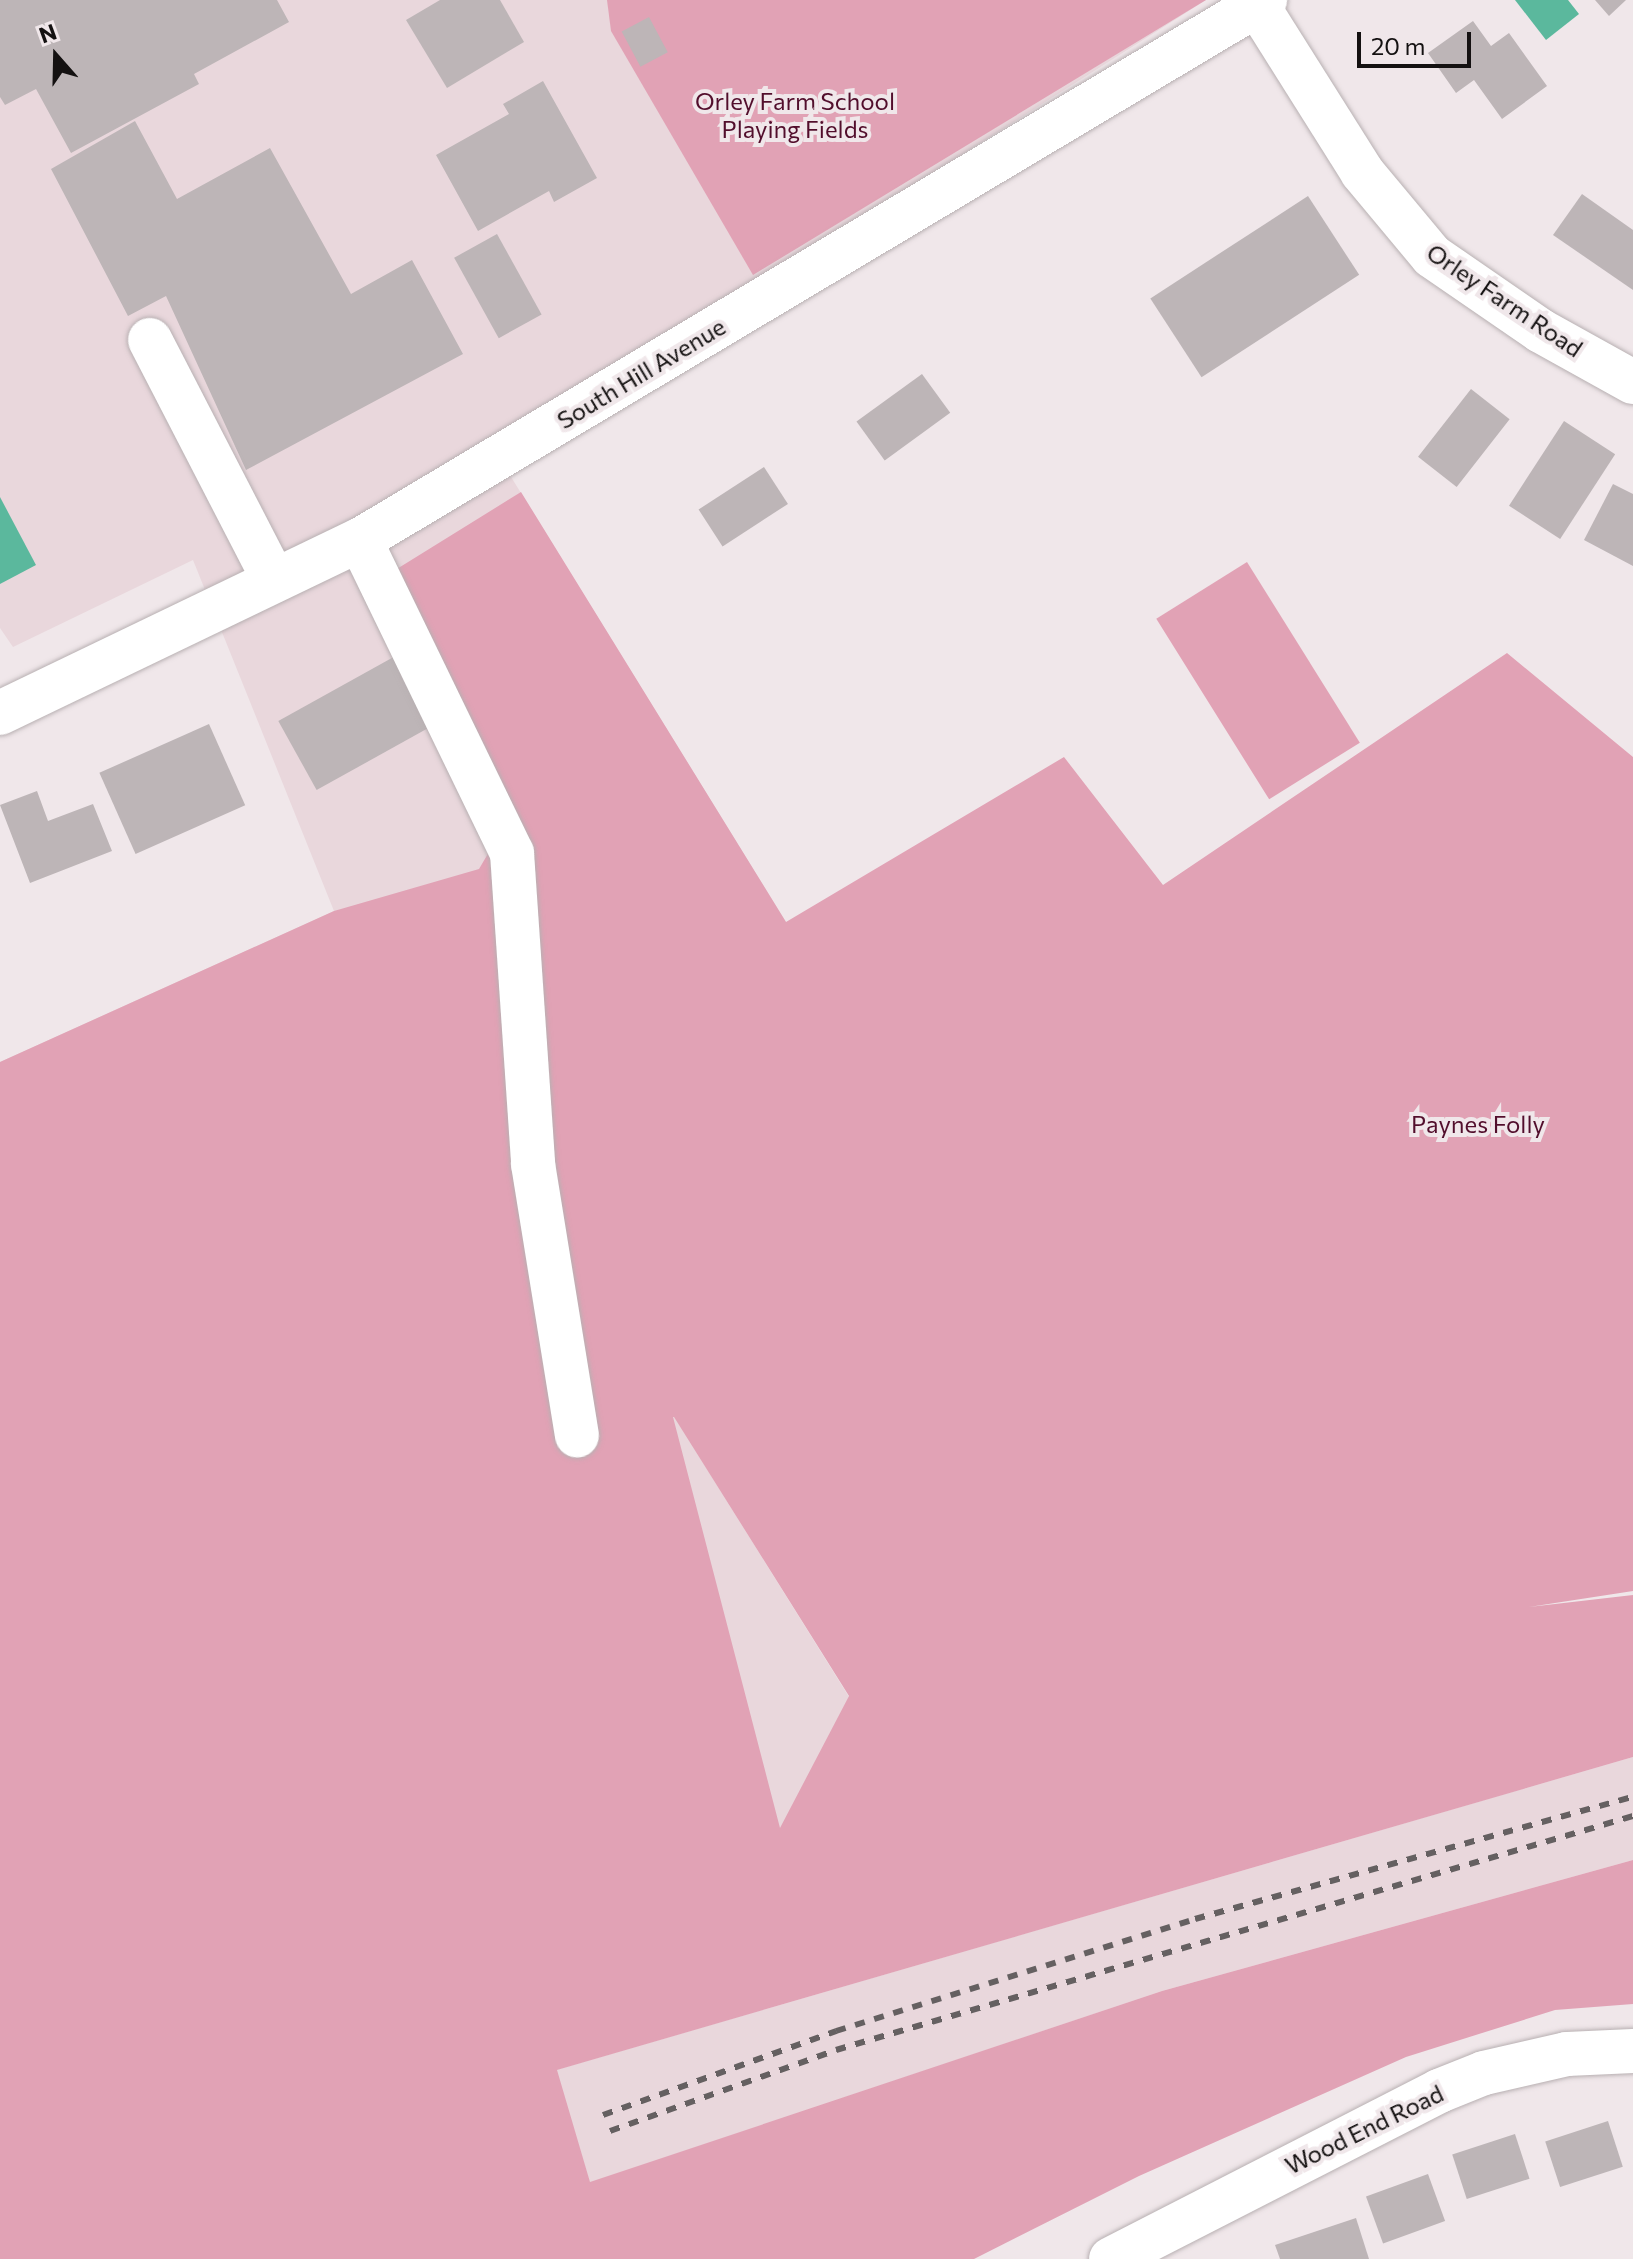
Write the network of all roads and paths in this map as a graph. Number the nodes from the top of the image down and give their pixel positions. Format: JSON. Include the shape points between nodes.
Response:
{"nodes":[{"id":1,"x":1261,"y":3,"type":"edge"},
{"id":2,"x":150,"y":340,"type":"dead end"},
{"id":3,"x":1633,"y":382,"type":"edge"},
{"id":4,"x":360,"y":540,"type":"junction"},
{"id":5,"x":273,"y":578,"type":"junction"},
{"id":6,"x":0,"y":713,"type":"edge"},
{"id":7,"x":577,"y":1435,"type":"dead end"},
{"id":8,"x":1633,"y":2051,"type":"edge"},
{"id":9,"x":1111,"y":2259,"type":"edge"}],
"edges":[{"from":1,"to":3,"type":"street","name":"Orley Farm Road","via":[[1362,172],[1432,256],[1541,331]]},
{"from":1,"to":4,"type":"street","name":"South Hill Avenue"},
{"from":2,"to":5,"type":"street"},
{"from":4,"to":5,"type":"street","name":"South Hill Avenue"},
{"from":4,"to":7,"type":"street","via":[[512,853],[533,1164]]},
{"from":5,"to":6,"type":"street","name":"South Hill Avenue"},
{"from":8,"to":9,"type":"street","name":"Wood End Road","via":[[1567,2054],[1484,2073],[1428,2095]]}]}
